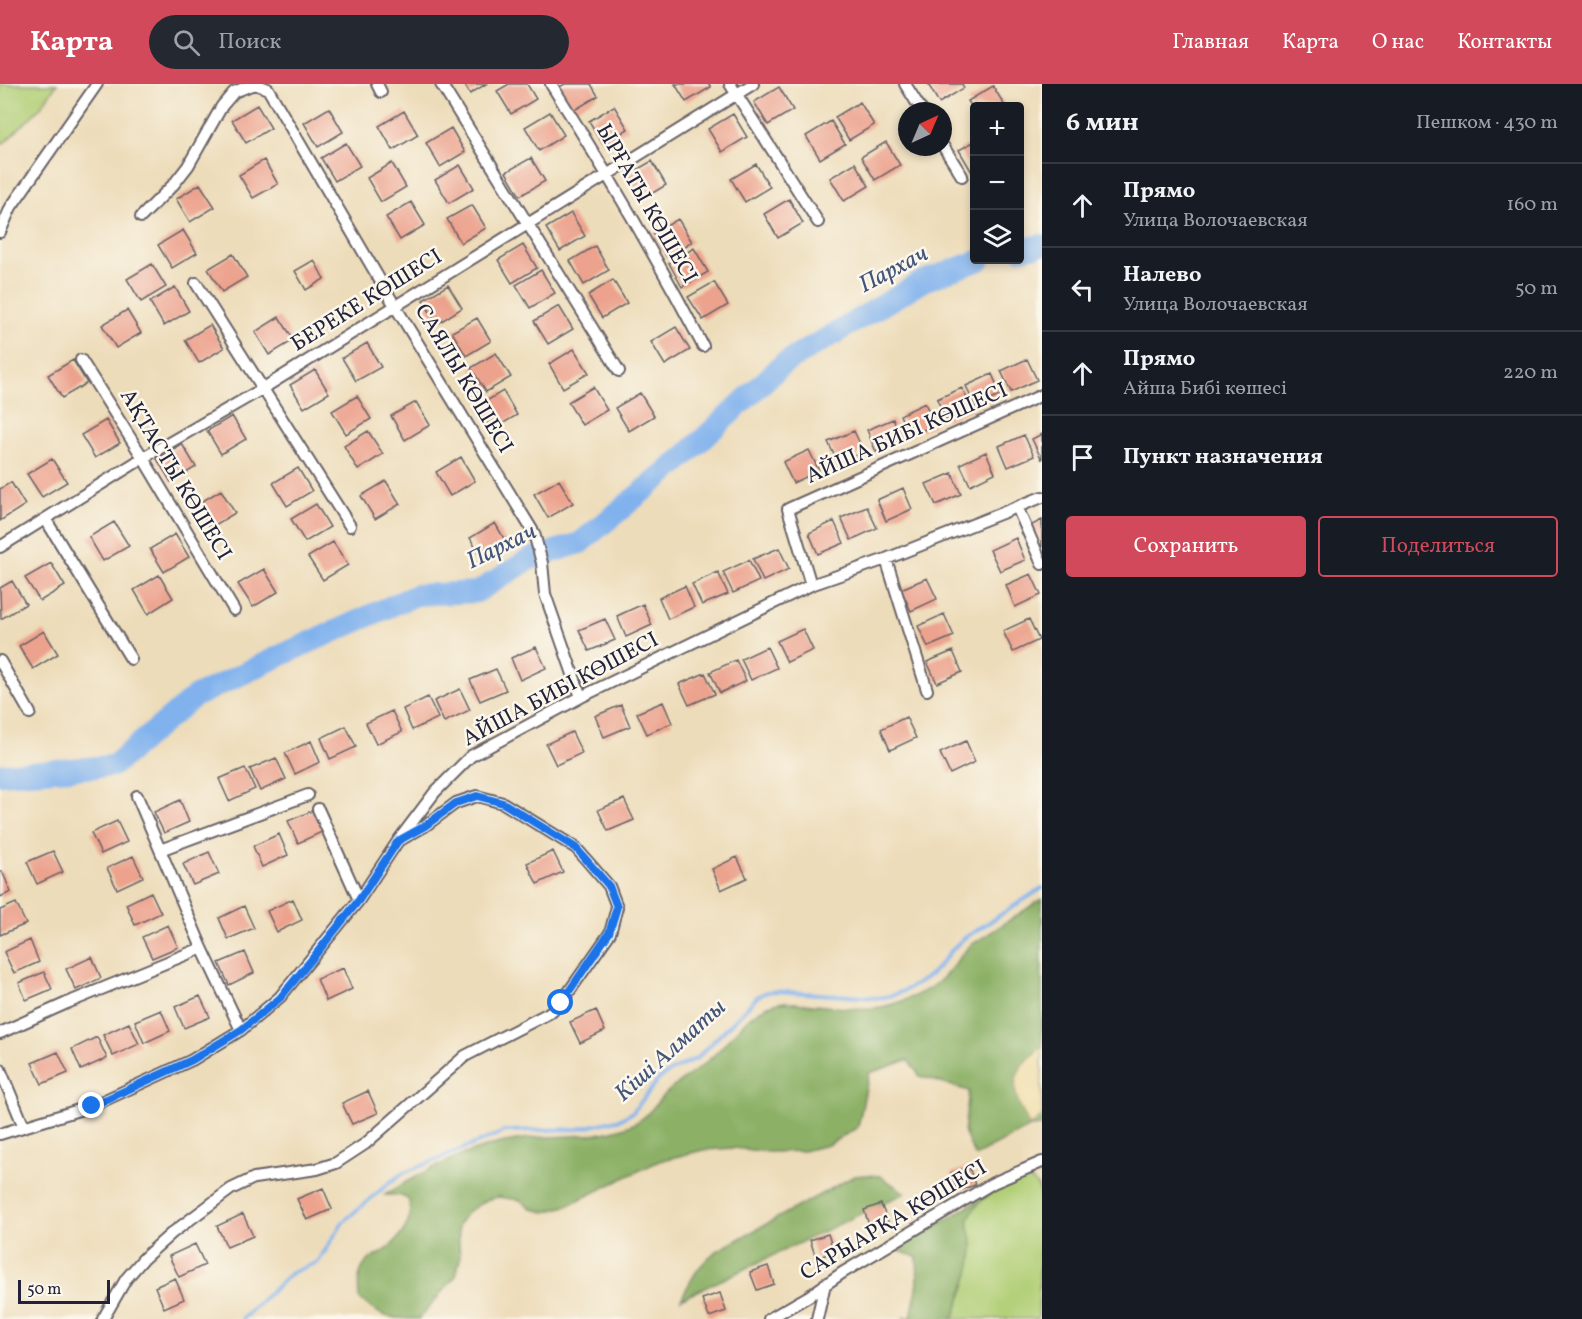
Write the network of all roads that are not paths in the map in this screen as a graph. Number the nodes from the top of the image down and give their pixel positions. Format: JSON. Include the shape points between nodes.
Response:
{"nodes":[{"id":1,"x":97,"y":84,"type":"edge"},
{"id":2,"x":255,"y":84,"type":"edge"},
{"id":3,"x":441,"y":84,"type":"edge"},
{"id":4,"x":551,"y":84,"type":"edge"},
{"id":5,"x":730,"y":84,"type":"edge"},
{"id":6,"x":753,"y":84,"type":"edge"},
{"id":7,"x":905,"y":84,"type":"edge"},
{"id":8,"x":736,"y":94,"type":"junction"},
{"id":9,"x":916,"y":102,"type":"edge"},
{"id":10,"x":949,"y":156,"type":"edge"},
{"id":11,"x":608,"y":174,"type":"junction"},
{"id":12,"x":962,"y":176,"type":"dead end"},
{"id":13,"x":141,"y":217,"type":"dead end"},
{"id":14,"x":818,"y":222,"type":"dead end"},
{"id":15,"x":528,"y":224,"type":"junction"},
{"id":16,"x":0,"y":232,"type":"edge"},
{"id":17,"x":196,"y":283,"type":"dead end"},
{"id":18,"x":395,"y":306,"type":"junction"},
{"id":19,"x":703,"y":346,"type":"dead end"},
{"id":20,"x":81,"y":360,"type":"dead end"},
{"id":21,"x":619,"y":371,"type":"dead end"},
{"id":22,"x":262,"y":389,"type":"junction"},
{"id":23,"x":1042,"y":395,"type":"edge"},
{"id":24,"x":143,"y":458,"type":"junction"},
{"id":25,"x":1042,"y":497,"type":"edge"},
{"id":26,"x":1017,"y":507,"type":"junction"},
{"id":27,"x":46,"y":520,"type":"junction"},
{"id":28,"x":350,"y":526,"type":"dead end"},
{"id":29,"x":0,"y":547,"type":"edge"},
{"id":30,"x":885,"y":559,"type":"junction"},
{"id":31,"x":1042,"y":564,"type":"edge"},
{"id":32,"x":811,"y":585,"type":"junction"},
{"id":33,"x":234,"y":610,"type":"dead end"},
{"id":34,"x":131,"y":659,"type":"dead end"},
{"id":35,"x":0,"y":661,"type":"edge"},
{"id":36,"x":927,"y":690,"type":"dead end"},
{"id":37,"x":581,"y":697,"type":"junction"},
{"id":38,"x":30,"y":713,"type":"dead end"},
{"id":39,"x":136,"y":795,"type":"dead end"},
{"id":40,"x":308,"y":795,"type":"dead end"},
{"id":41,"x":318,"y":809,"type":"dead end"},
{"id":42,"x":398,"y":841,"type":"junction"},
{"id":43,"x":160,"y":850,"type":"junction"},
{"id":44,"x":359,"y":900,"type":"junction"},
{"id":45,"x":202,"y":948,"type":"junction"},
{"id":46,"x":241,"y":1030,"type":"junction"},
{"id":47,"x":0,"y":1033,"type":"edge"},
{"id":48,"x":0,"y":1069,"type":"edge"},
{"id":49,"x":24,"y":1127,"type":"junction"},
{"id":50,"x":0,"y":1134,"type":"edge"},
{"id":51,"x":1042,"y":1162,"type":"edge"},
{"id":52,"x":825,"y":1284,"type":"junction"},
{"id":53,"x":103,"y":1319,"type":"edge"},
{"id":54,"x":769,"y":1319,"type":"edge"},
{"id":55,"x":817,"y":1319,"type":"edge"}],
"edges":[{"from":1,"to":16,"type":"street","via":[[11,207]]},
{"from":2,"to":13,"type":"street","via":[[234,92],[222,106],[188,166]]},
{"from":2,"to":18,"type":"street","name":"САЯЛЫ КӨШЕСІ","via":[[268,89]]},
{"from":3,"to":15,"type":"street"},
{"from":4,"to":11,"type":"street","name":"ЫРҒАТЫ КӨШЕСІ"},
{"from":5,"to":8,"type":"street"},
{"from":6,"to":8,"type":"street","name":"БЕРЕКЕ КӨШЕСІ"},
{"from":7,"to":9,"type":"street"},
{"from":8,"to":11,"type":"street","name":"БЕРЕКЕ КӨШЕСІ"},
{"from":8,"to":14,"type":"street"},
{"from":10,"to":12,"type":"street"},
{"from":11,"to":15,"type":"street","name":"БЕРЕКЕ КӨШЕСІ"},
{"from":11,"to":19,"type":"street","name":"ЫРҒАТЫ КӨШЕСІ"},
{"from":15,"to":18,"type":"street","name":"БЕРЕКЕ КӨШЕСІ"},
{"from":15,"to":21,"type":"street"},
{"from":17,"to":22,"type":"street"},
{"from":18,"to":22,"type":"street","name":"БЕРЕКЕ КӨШЕСІ"},
{"from":18,"to":37,"type":"street","name":"САЯЛЫ КӨШЕСІ","via":[[534,533],[545,594]]},
{"from":20,"to":24,"type":"street","name":"АҚТАСТЫ КӨШЕСІ"},
{"from":22,"to":24,"type":"street","name":"БЕРЕКЕ КӨШЕСІ"},
{"from":22,"to":28,"type":"street"},
{"from":23,"to":32,"type":"street","name":"АЙША БИБІ КӨШЕСІ","via":[[788,509]]},
{"from":24,"to":27,"type":"street","name":"БЕРЕКЕ КӨШЕСІ"},
{"from":24,"to":33,"type":"street","name":"АҚТАСТЫ КӨШЕСІ"},
{"from":25,"to":26,"type":"street","name":"АЙША БИБІ КӨШЕСІ"},
{"from":26,"to":30,"type":"street","name":"АЙША БИБІ КӨШЕСІ"},
{"from":26,"to":31,"type":"street"},
{"from":27,"to":29,"type":"street","name":"БЕРЕКЕ КӨШЕСІ"},
{"from":27,"to":34,"type":"street"},
{"from":30,"to":32,"type":"street","name":"АЙША БИБІ КӨШЕСІ"},
{"from":30,"to":36,"type":"street"},
{"from":32,"to":37,"type":"street","name":"АЙША БИБІ КӨШЕСІ"},
{"from":35,"to":38,"type":"street"},
{"from":37,"to":42,"type":"street","name":"АЙША БИБІ КӨШЕСІ","via":[[471,756],[435,792]]},
{"from":39,"to":43,"type":"street"},
{"from":40,"to":43,"type":"street"},
{"from":41,"to":44,"type":"street"},
{"from":42,"to":44,"type":"street","name":"АЙША БИБІ КӨШЕСІ"},
{"from":42,"to":53,"type":"street","via":[[456,803],[477,796],[503,803],[576,848],[609,886],[617,907],[609,933],[561,1003],[549,1013],[465,1056],[365,1144],[336,1163],[255,1178],[231,1189],[144,1258],[126,1279]]},
{"from":43,"to":45,"type":"street"},
{"from":44,"to":46,"type":"street","name":"АЙША БИБІ КӨШЕСІ","via":[[280,998]]},
{"from":45,"to":46,"type":"street"},
{"from":45,"to":47,"type":"street"},
{"from":46,"to":49,"type":"street","name":"АЙША БИБІ КӨШЕСІ","via":[[192,1060],[102,1101]]},
{"from":48,"to":49,"type":"street"},
{"from":49,"to":50,"type":"street","name":"АЙША БИБІ КӨШЕСІ"},
{"from":51,"to":52,"type":"street","name":"САРЫАРҚА КӨШЕСІ","via":[[993,1183]]},
{"from":52,"to":54,"type":"street","name":"САРЫАРҚА КӨШЕСІ"},
{"from":52,"to":55,"type":"street"}]}
